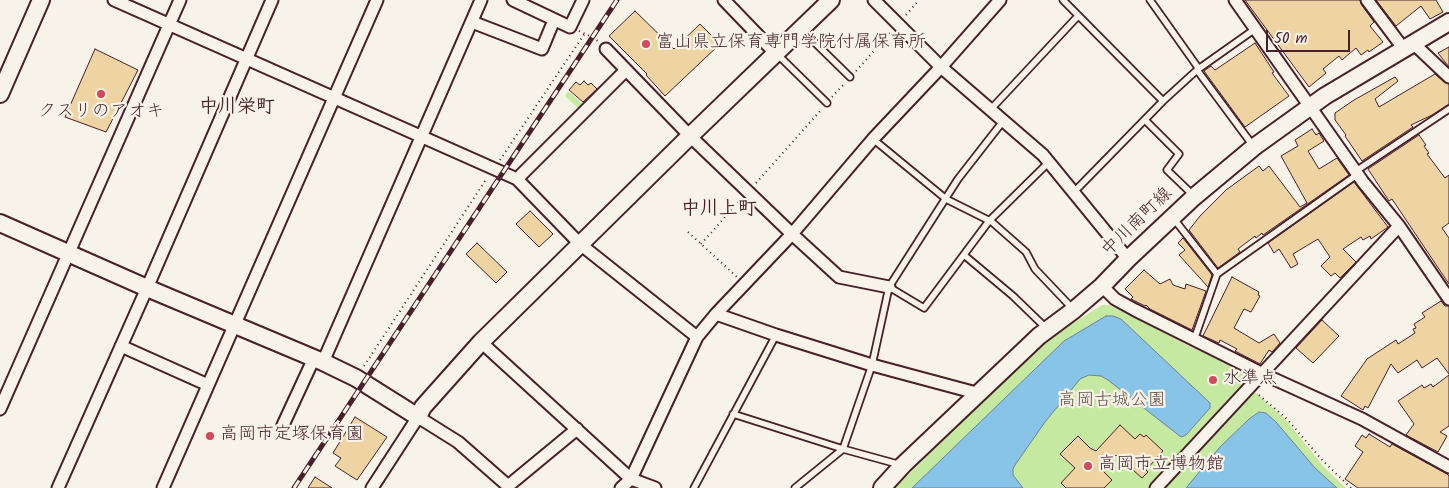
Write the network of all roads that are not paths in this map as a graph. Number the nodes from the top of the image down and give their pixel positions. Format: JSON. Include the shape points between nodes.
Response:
{"nodes":[{"id":1,"x":41,"y":0,"type":"edge"},
{"id":2,"x":114,"y":0,"type":"edge"},
{"id":3,"x":180,"y":0,"type":"edge"},
{"id":4,"x":272,"y":0,"type":"edge"},
{"id":5,"x":377,"y":0,"type":"edge"},
{"id":6,"x":481,"y":0,"type":"edge"},
{"id":7,"x":513,"y":0,"type":"edge"},
{"id":8,"x":583,"y":0,"type":"edge"},
{"id":9,"x":724,"y":0,"type":"edge"},
{"id":10,"x":831,"y":0,"type":"edge"},
{"id":11,"x":874,"y":0,"type":"edge"},
{"id":12,"x":1063,"y":0,"type":"edge"},
{"id":13,"x":1150,"y":0,"type":"edge"},
{"id":14,"x":1235,"y":0,"type":"edge"},
{"id":15,"x":1367,"y":0,"type":"edge"},
{"id":16,"x":998,"y":1,"type":"edge"},
{"id":17,"x":1078,"y":16,"type":"junction"},
{"id":18,"x":554,"y":20,"type":"junction"},
{"id":19,"x":472,"y":22,"type":"junction"},
{"id":20,"x":1449,"y":22,"type":"edge"},
{"id":21,"x":169,"y":24,"type":"junction"},
{"id":22,"x":1256,"y":29,"type":"junction"},
{"id":23,"x":802,"y":30,"type":"junction"},
{"id":24,"x":1408,"y":46,"type":"junction"},
{"id":25,"x":606,"y":49,"type":"road end"},
{"id":26,"x":776,"y":54,"type":"junction"},
{"id":27,"x":246,"y":59,"type":"junction"},
{"id":28,"x":942,"y":66,"type":"junction"},
{"id":29,"x":626,"y":70,"type":"junction"},
{"id":30,"x":1198,"y":70,"type":"junction"},
{"id":31,"x":850,"y":77,"type":"road end"},
{"id":32,"x":1449,"y":77,"type":"edge"},
{"id":33,"x":0,"y":94,"type":"edge"},
{"id":34,"x":334,"y":97,"type":"junction"},
{"id":35,"x":1163,"y":101,"type":"junction"},
{"id":36,"x":827,"y":103,"type":"road end"},
{"id":37,"x":1310,"y":107,"type":"junction"},
{"id":38,"x":991,"y":109,"type":"junction"},
{"id":39,"x":1449,"y":109,"type":"edge"},
{"id":40,"x":1004,"y":120,"type":"junction"},
{"id":41,"x":1145,"y":120,"type":"junction"},
{"id":42,"x":422,"y":136,"type":"junction"},
{"id":43,"x":690,"y":136,"type":"junction"},
{"id":44,"x":873,"y":139,"type":"junction"},
{"id":45,"x":1254,"y":147,"type":"junction"},
{"id":46,"x":1048,"y":162,"type":"junction"},
{"id":47,"x":1357,"y":173,"type":"junction"},
{"id":48,"x":517,"y":179,"type":"junction"},
{"id":49,"x":1073,"y":194,"type":"junction"},
{"id":50,"x":1194,"y":197,"type":"junction"},
{"id":51,"x":946,"y":199,"type":"junction"},
{"id":52,"x":1172,"y":217,"type":"junction"},
{"id":53,"x":989,"y":221,"type":"junction"},
{"id":54,"x":0,"y":223,"type":"edge"},
{"id":55,"x":1399,"y":226,"type":"junction"},
{"id":56,"x":792,"y":234,"type":"junction"},
{"id":57,"x":580,"y":244,"type":"junction"},
{"id":58,"x":68,"y":253,"type":"junction"},
{"id":59,"x":964,"y":255,"type":"junction"},
{"id":60,"x":1128,"y":259,"type":"junction"},
{"id":61,"x":1218,"y":274,"type":"junction"},
{"id":62,"x":1102,"y":286,"type":"junction"},
{"id":63,"x":889,"y":287,"type":"junction"},
{"id":64,"x":147,"y":288,"type":"junction"},
{"id":65,"x":1449,"y":299,"type":"edge"},
{"id":66,"x":1074,"y":310,"type":"junction"},
{"id":67,"x":716,"y":314,"type":"junction"},
{"id":68,"x":234,"y":324,"type":"junction"},
{"id":69,"x":1048,"y":329,"type":"junction"},
{"id":70,"x":776,"y":335,"type":"junction"},
{"id":71,"x":697,"y":337,"type":"junction"},
{"id":72,"x":1194,"y":340,"type":"junction"},
{"id":73,"x":481,"y":342,"type":"junction"},
{"id":74,"x":121,"y":346,"type":"junction"},
{"id":75,"x":318,"y":360,"type":"junction"},
{"id":76,"x":872,"y":365,"type":"junction"},
{"id":77,"x":1263,"y":374,"type":"junction"},
{"id":78,"x":208,"y":385,"type":"junction"},
{"id":79,"x":980,"y":394,"type":"junction"},
{"id":80,"x":0,"y":409,"type":"edge"},
{"id":81,"x":734,"y":414,"type":"junction"},
{"id":82,"x":418,"y":417,"type":"junction"},
{"id":83,"x":283,"y":425,"type":"dead end"},
{"id":84,"x":577,"y":429,"type":"junction"},
{"id":85,"x":843,"y":449,"type":"junction"},
{"id":86,"x":903,"y":465,"type":"junction"},
{"id":87,"x":1449,"y":466,"type":"edge"},
{"id":88,"x":631,"y":479,"type":"junction"},
{"id":89,"x":58,"y":488,"type":"edge"},
{"id":90,"x":163,"y":488,"type":"edge"},
{"id":91,"x":372,"y":488,"type":"edge"},
{"id":92,"x":621,"y":488,"type":"edge"},
{"id":93,"x":655,"y":488,"type":"edge"},
{"id":94,"x":694,"y":488,"type":"edge"},
{"id":95,"x":795,"y":488,"type":"edge"},
{"id":96,"x":882,"y":488,"type":"edge"},
{"id":97,"x":1156,"y":488,"type":"edge"}],
"edges":[{"from":1,"to":33,"type":"street"},
{"from":2,"to":21,"type":"street"},
{"from":3,"to":21,"type":"street"},
{"from":4,"to":27,"type":"street"},
{"from":5,"to":34,"type":"street"},
{"from":6,"to":19,"type":"street"},
{"from":7,"to":18,"type":"street"},
{"from":8,"to":18,"type":"street","via":[[570,27]]},
{"from":9,"to":26,"type":"street"},
{"from":10,"to":23,"type":"street"},
{"from":11,"to":28,"type":"street"},
{"from":12,"to":17,"type":"lane"},
{"from":13,"to":30,"type":"lane"},
{"from":14,"to":22,"type":"street"},
{"from":15,"to":24,"type":"street"},
{"from":16,"to":28,"type":"street"},
{"from":17,"to":35,"type":"lane"},
{"from":17,"to":38,"type":"lane"},
{"from":18,"to":19,"type":"street","via":[[542,49]]},
{"from":19,"to":42,"type":"street"},
{"from":20,"to":24,"type":"street","name":"中川南町線"},
{"from":21,"to":27,"type":"street"},
{"from":21,"to":58,"type":"street"},
{"from":22,"to":30,"type":"lane"},
{"from":22,"to":37,"type":"street"},
{"from":23,"to":26,"type":"street"},
{"from":23,"to":31,"type":"lane"},
{"from":24,"to":32,"type":"street"},
{"from":24,"to":37,"type":"street","name":"中川南町線"},
{"from":25,"to":29,"type":"street"},
{"from":26,"to":36,"type":"lane"},
{"from":26,"to":43,"type":"street"},
{"from":27,"to":34,"type":"street"},
{"from":27,"to":64,"type":"street"},
{"from":28,"to":38,"type":"street"},
{"from":28,"to":44,"type":"street"},
{"from":29,"to":43,"type":"street"},
{"from":29,"to":48,"type":"street"},
{"from":30,"to":35,"type":"lane"},
{"from":30,"to":45,"type":"lane"},
{"from":34,"to":42,"type":"street"},
{"from":34,"to":68,"type":"street"},
{"from":35,"to":41,"type":"lane"},
{"from":37,"to":45,"type":"street","name":"中川南町線"},
{"from":37,"to":47,"type":"street"},
{"from":38,"to":40,"type":"street"},
{"from":39,"to":47,"type":"lane"},
{"from":40,"to":46,"type":"street"},
{"from":40,"to":51,"type":"lane"},
{"from":41,"to":49,"type":"lane"},
{"from":41,"to":50,"type":"lane","via":[[1179,154],[1167,170]]},
{"from":42,"to":48,"type":"street"},
{"from":42,"to":75,"type":"street"},
{"from":43,"to":56,"type":"street"},
{"from":43,"to":57,"type":"street"},
{"from":44,"to":51,"type":"lane"},
{"from":44,"to":56,"type":"street"},
{"from":45,"to":50,"type":"street","name":"中川南町線"},
{"from":46,"to":49,"type":"street"},
{"from":46,"to":53,"type":"lane"},
{"from":47,"to":55,"type":"street"},
{"from":47,"to":61,"type":"lane"},
{"from":48,"to":57,"type":"street"},
{"from":49,"to":60,"type":"street"},
{"from":50,"to":52,"type":"street","name":"中川南町線"},
{"from":51,"to":53,"type":"lane"},
{"from":51,"to":63,"type":"lane"},
{"from":52,"to":60,"type":"street","name":"中川南町線"},
{"from":52,"to":61,"type":"lane"},
{"from":53,"to":59,"type":"lane"},
{"from":53,"to":66,"type":"lane","via":[[1026,252],[1035,269]]},
{"from":54,"to":58,"type":"street"},
{"from":55,"to":65,"type":"street"},
{"from":55,"to":77,"type":"street"},
{"from":56,"to":63,"type":"street","via":[[838,277]]},
{"from":56,"to":67,"type":"street"},
{"from":57,"to":71,"type":"street"},
{"from":57,"to":73,"type":"street"},
{"from":58,"to":64,"type":"street"},
{"from":58,"to":80,"type":"street"},
{"from":59,"to":63,"type":"lane","via":[[924,308]]},
{"from":59,"to":69,"type":"lane"},
{"from":60,"to":62,"type":"street","name":"中川南町線"},
{"from":61,"to":72,"type":"lane"},
{"from":62,"to":66,"type":"street","name":"中川南町線"},
{"from":62,"to":72,"type":"street","via":[[1116,300]]},
{"from":63,"to":76,"type":"lane"},
{"from":64,"to":68,"type":"street"},
{"from":64,"to":74,"type":"street"},
{"from":66,"to":69,"type":"street","name":"中川南町線"},
{"from":67,"to":70,"type":"street"},
{"from":67,"to":71,"type":"street"},
{"from":68,"to":75,"type":"street"},
{"from":68,"to":78,"type":"street"},
{"from":69,"to":79,"type":"street","name":"中川南町線"},
{"from":70,"to":76,"type":"street"},
{"from":70,"to":81,"type":"lane"},
{"from":71,"to":88,"type":"street"},
{"from":72,"to":77,"type":"street"},
{"from":73,"to":82,"type":"street"},
{"from":73,"to":84,"type":"street"},
{"from":74,"to":78,"type":"street"},
{"from":74,"to":89,"type":"street"},
{"from":75,"to":82,"type":"street","via":[[356,378]]},
{"from":75,"to":83,"type":"street"},
{"from":76,"to":79,"type":"street"},
{"from":76,"to":85,"type":"lane"},
{"from":77,"to":87,"type":"street","via":[[1362,419]]},
{"from":77,"to":97,"type":"street"},
{"from":78,"to":90,"type":"street"},
{"from":79,"to":86,"type":"street","name":"中川南町線"},
{"from":81,"to":85,"type":"lane"},
{"from":81,"to":94,"type":"lane"},
{"from":82,"to":84,"type":"street","via":[[458,442],[508,486]]},
{"from":82,"to":91,"type":"street"},
{"from":84,"to":88,"type":"street"},
{"from":85,"to":86,"type":"lane"},
{"from":85,"to":95,"type":"lane"},
{"from":86,"to":96,"type":"street","name":"中川南町線"},
{"from":88,"to":92,"type":"street"},
{"from":88,"to":93,"type":"street"}]}
